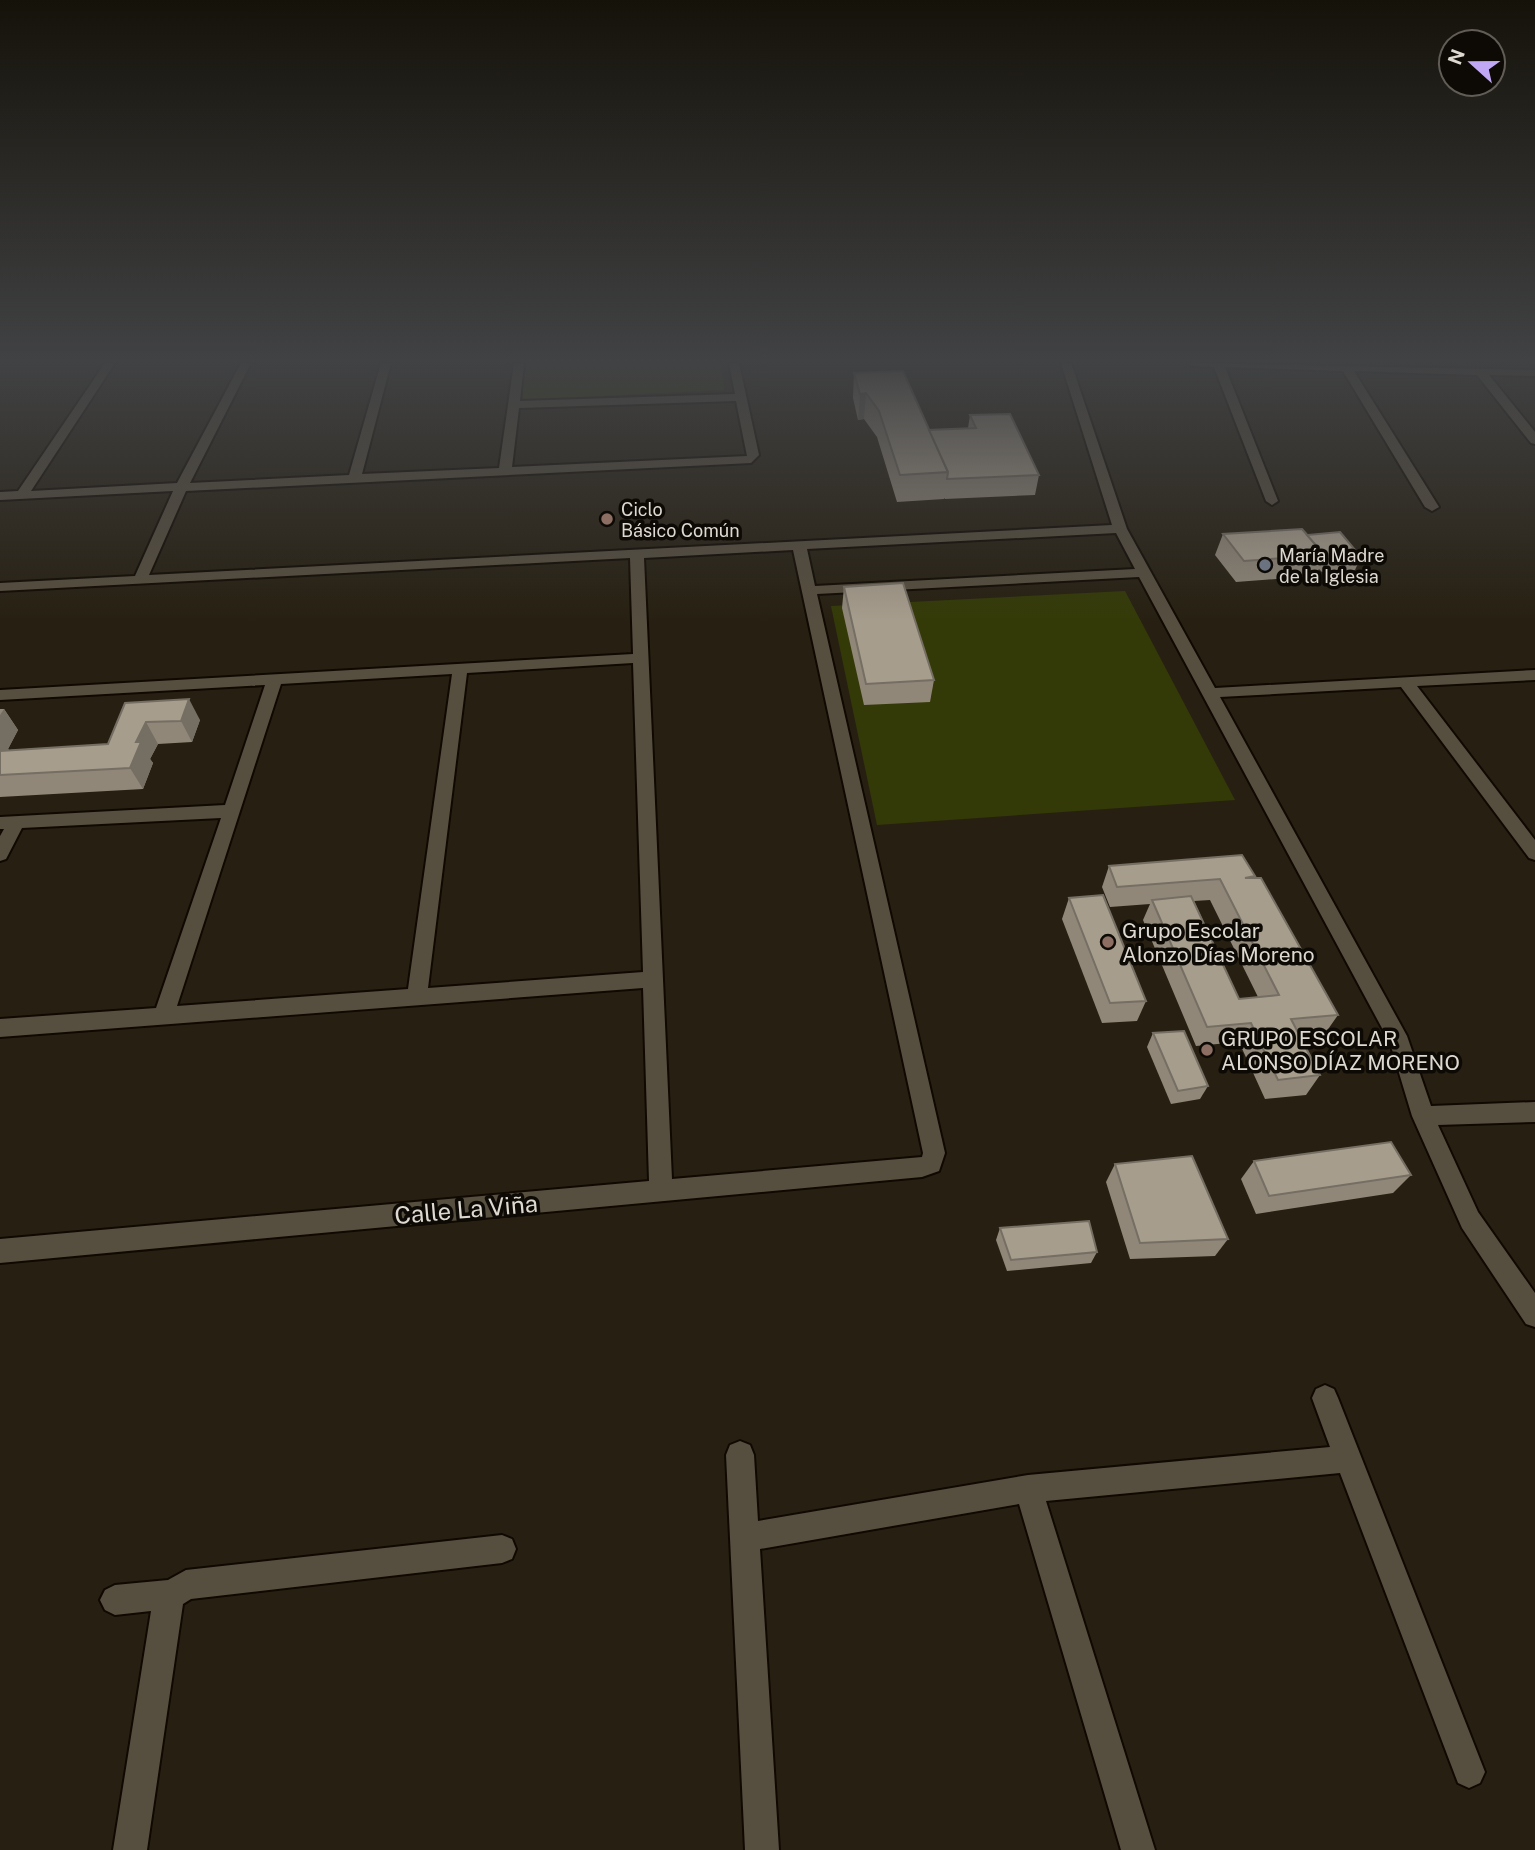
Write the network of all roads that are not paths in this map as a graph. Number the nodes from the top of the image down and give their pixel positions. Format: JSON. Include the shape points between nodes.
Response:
{"nodes":[{"id":1,"x":52,"y":449,"type":"edge"},
{"id":2,"x":206,"y":449,"type":"edge"},
{"id":3,"x":362,"y":449,"type":"edge"},
{"id":4,"x":508,"y":449,"type":"edge"},
{"id":5,"x":752,"y":449,"type":"edge"},
{"id":6,"x":1094,"y":449,"type":"edge"},
{"id":7,"x":1252,"y":449,"type":"edge"},
{"id":8,"x":1397,"y":449,"type":"edge"},
{"id":9,"x":505,"y":471,"type":"junction"},
{"id":10,"x":354,"y":479,"type":"junction"},
{"id":11,"x":188,"y":487,"type":"junction"},
{"id":12,"x":22,"y":495,"type":"junction"},
{"id":13,"x":0,"y":496,"type":"edge"},
{"id":14,"x":1272,"y":501,"type":"dead end"},
{"id":15,"x":1432,"y":507,"type":"dead end"},
{"id":16,"x":1120,"y":529,"type":"junction"},
{"id":17,"x":799,"y":545,"type":"junction"},
{"id":18,"x":637,"y":554,"type":"junction"},
{"id":19,"x":1145,"y":573,"type":"junction"},
{"id":20,"x":140,"y":580,"type":"junction"},
{"id":21,"x":0,"y":587,"type":"edge"},
{"id":22,"x":811,"y":590,"type":"junction"},
{"id":23,"x":642,"y":658,"type":"junction"},
{"id":24,"x":460,"y":669,"type":"junction"},
{"id":25,"x":1535,"y":675,"type":"edge"},
{"id":26,"x":275,"y":679,"type":"junction"},
{"id":27,"x":1405,"y":682,"type":"junction"},
{"id":28,"x":1211,"y":693,"type":"junction"},
{"id":29,"x":0,"y":695,"type":"edge"},
{"id":30,"x":229,"y":811,"type":"junction"},
{"id":31,"x":8,"y":823,"type":"edge"},
{"id":32,"x":1535,"y":853,"type":"edge"},
{"id":33,"x":0,"y":854,"type":"edge"},
{"id":34,"x":652,"y":979,"type":"junction"},
{"id":35,"x":417,"y":997,"type":"junction"},
{"id":36,"x":164,"y":1016,"type":"junction"},
{"id":37,"x":0,"y":1028,"type":"edge"},
{"id":38,"x":1535,"y":1112,"type":"edge"},
{"id":39,"x":1423,"y":1116,"type":"junction"},
{"id":40,"x":661,"y":1191,"type":"junction"},
{"id":41,"x":0,"y":1251,"type":"edge"},
{"id":42,"x":1535,"y":1315,"type":"edge"},
{"id":43,"x":1325,"y":1398,"type":"dead end"},
{"id":44,"x":740,"y":1455,"type":"dead end"},
{"id":45,"x":1349,"y":1459,"type":"junction"},
{"id":46,"x":1028,"y":1489,"type":"junction"},
{"id":47,"x":744,"y":1538,"type":"junction"},
{"id":48,"x":502,"y":1549,"type":"dead end"},
{"id":49,"x":173,"y":1594,"type":"junction"},
{"id":50,"x":115,"y":1600,"type":"dead end"},
{"id":51,"x":1469,"y":1772,"type":"dead end"},
{"id":52,"x":130,"y":1850,"type":"edge"},
{"id":53,"x":762,"y":1850,"type":"edge"},
{"id":54,"x":1138,"y":1850,"type":"edge"}],
"edges":[{"from":1,"to":12,"type":"street"},
{"from":2,"to":11,"type":"street"},
{"from":3,"to":10,"type":"street"},
{"from":4,"to":9,"type":"street"},
{"from":5,"to":9,"type":"street","via":[[751,459]]},
{"from":6,"to":16,"type":"street"},
{"from":7,"to":14,"type":"street"},
{"from":8,"to":15,"type":"street"},
{"from":9,"to":10,"type":"street"},
{"from":10,"to":11,"type":"street"},
{"from":11,"to":12,"type":"street"},
{"from":11,"to":20,"type":"street"},
{"from":12,"to":13,"type":"street"},
{"from":16,"to":17,"type":"street"},
{"from":16,"to":19,"type":"street"},
{"from":17,"to":18,"type":"street"},
{"from":17,"to":22,"type":"street"},
{"from":18,"to":20,"type":"street"},
{"from":18,"to":23,"type":"street"},
{"from":19,"to":22,"type":"street"},
{"from":19,"to":28,"type":"street"},
{"from":20,"to":21,"type":"street"},
{"from":22,"to":40,"type":"street","name":"Calle La Viña","via":[[934,1153],[931,1164],[922,1167]]},
{"from":23,"to":24,"type":"street"},
{"from":23,"to":34,"type":"street"},
{"from":24,"to":26,"type":"street"},
{"from":24,"to":35,"type":"street"},
{"from":25,"to":27,"type":"street"},
{"from":26,"to":29,"type":"street"},
{"from":26,"to":30,"type":"street"},
{"from":27,"to":28,"type":"street"},
{"from":27,"to":32,"type":"street"},
{"from":28,"to":39,"type":"street","via":[[1401,1042]]},
{"from":30,"to":31,"type":"street"},
{"from":30,"to":36,"type":"street"},
{"from":31,"to":33,"type":"street"},
{"from":34,"to":35,"type":"street"},
{"from":34,"to":40,"type":"street"},
{"from":35,"to":36,"type":"street"},
{"from":36,"to":37,"type":"street"},
{"from":38,"to":39,"type":"street"},
{"from":39,"to":42,"type":"street","via":[[1470,1220]]},
{"from":40,"to":41,"type":"street","name":"Calle La Viña"},
{"from":43,"to":45,"type":"street"},
{"from":44,"to":47,"type":"street"},
{"from":45,"to":46,"type":"street"},
{"from":45,"to":51,"type":"street"},
{"from":46,"to":47,"type":"street"},
{"from":46,"to":54,"type":"street"},
{"from":47,"to":53,"type":"street"},
{"from":48,"to":49,"type":"street","via":[[186,1585]]},
{"from":49,"to":50,"type":"street"},
{"from":49,"to":52,"type":"street","via":[[166,1607]]}]}
